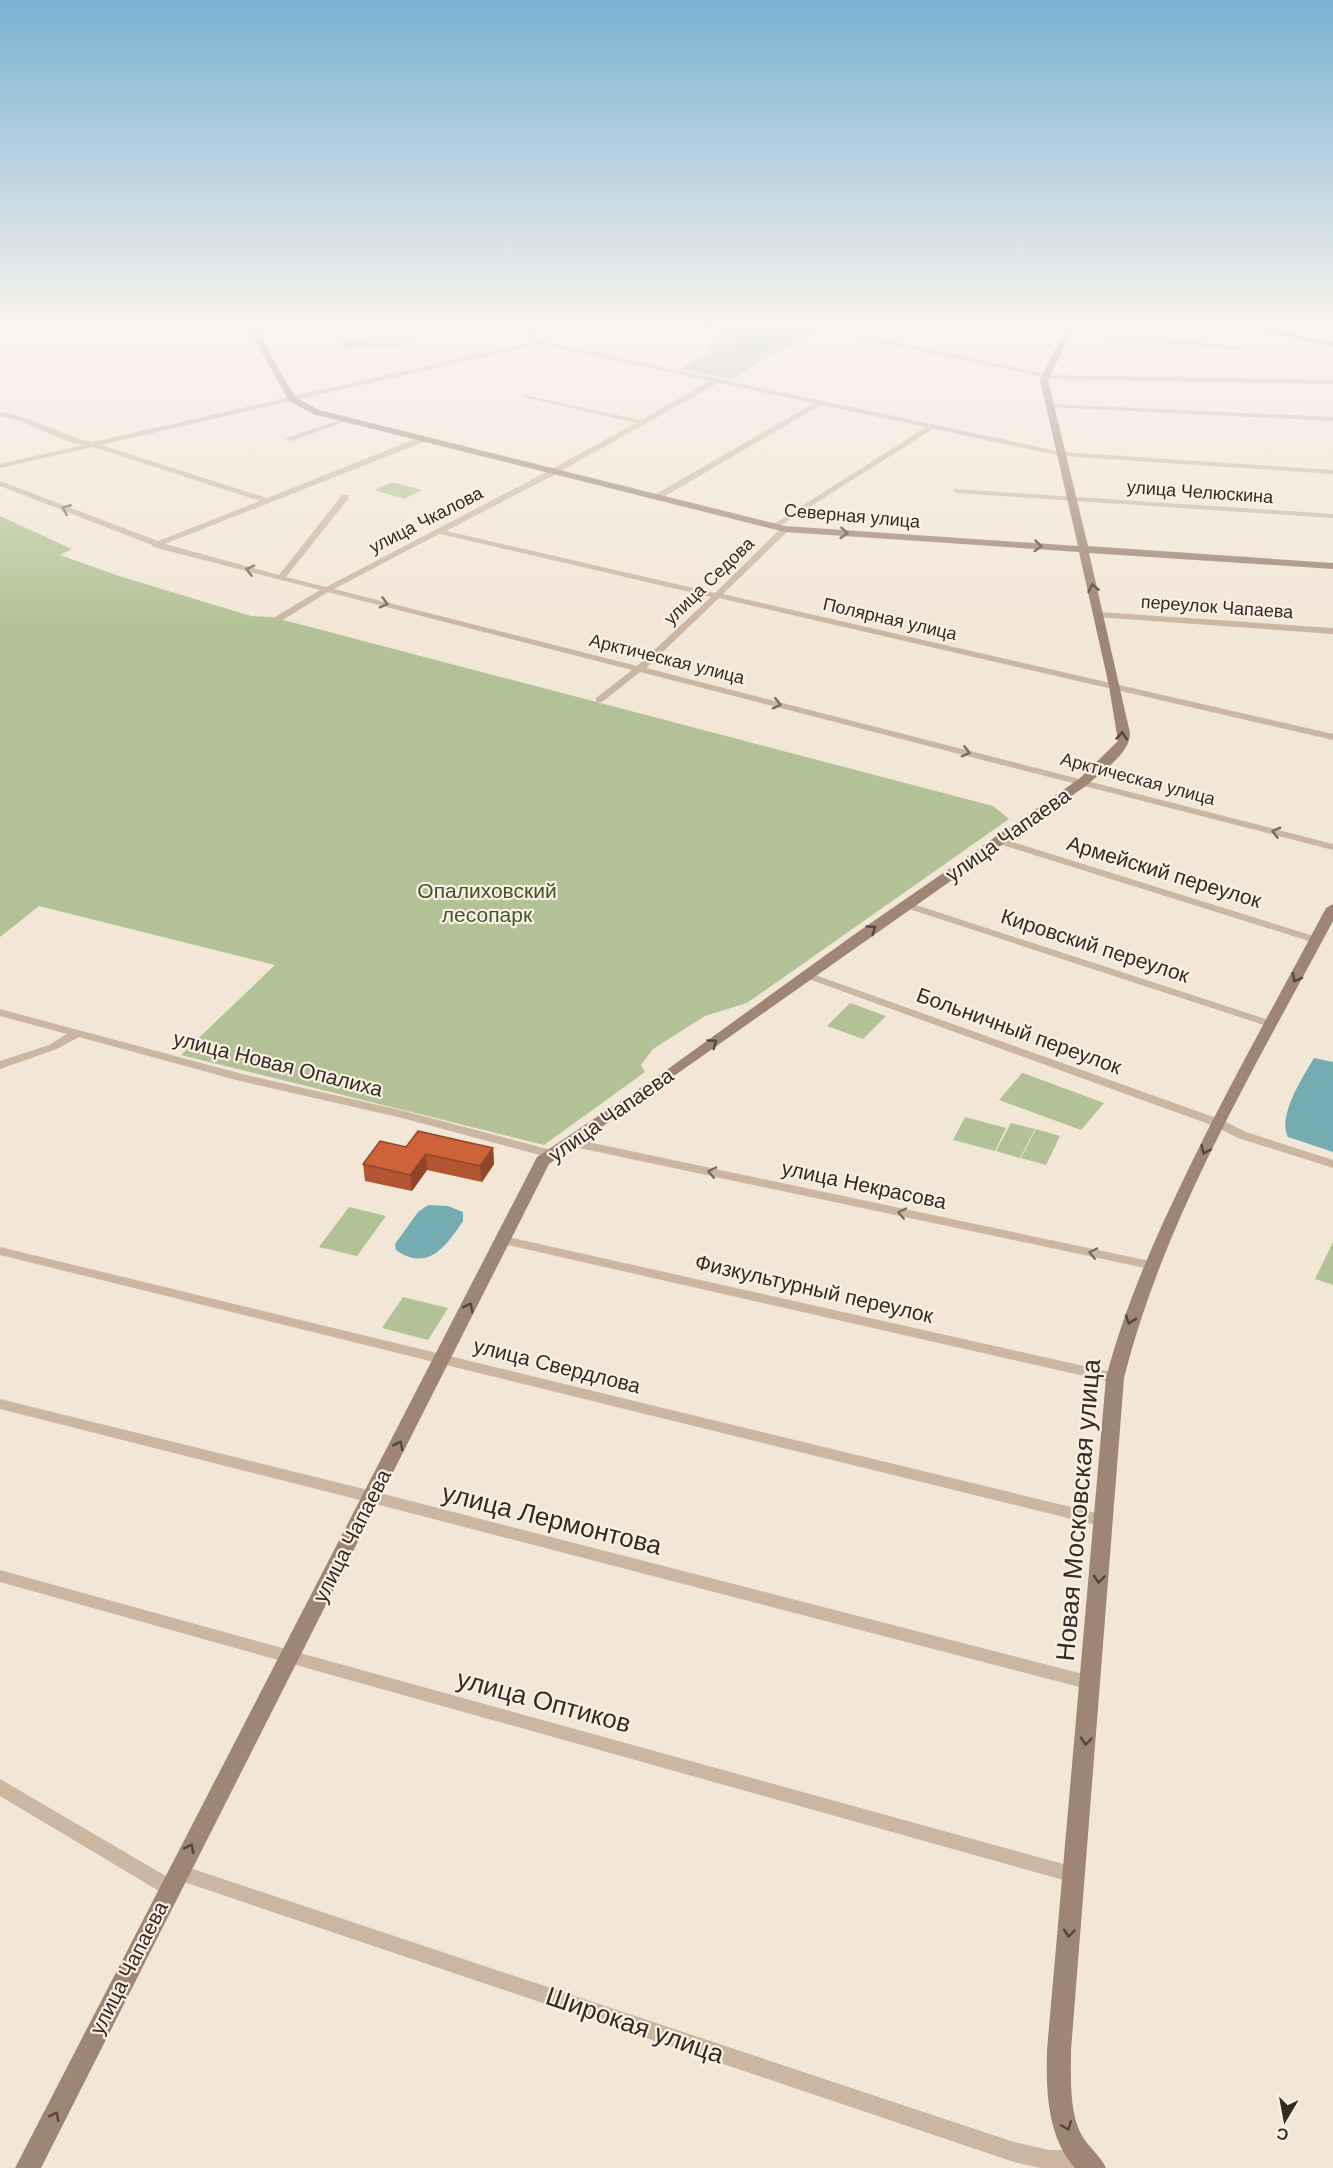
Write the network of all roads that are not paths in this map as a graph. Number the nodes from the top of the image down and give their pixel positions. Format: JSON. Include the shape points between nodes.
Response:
{"nodes":[{"id":1,"x":35,"y":424,"type":"edge"},
{"id":2,"x":180,"y":424,"type":"edge"},
{"id":3,"x":332,"y":424,"type":"edge"},
{"id":4,"x":362,"y":424,"type":"edge"},
{"id":5,"x":637,"y":424,"type":"edge"},
{"id":6,"x":783,"y":424,"type":"edge"},
{"id":7,"x":924,"y":424,"type":"edge"},
{"id":8,"x":1055,"y":424,"type":"edge"},
{"id":9,"x":933,"y":426,"type":"junction"},
{"id":10,"x":288,"y":439,"type":"dead end"},
{"id":11,"x":423,"y":439,"type":"junction"},
{"id":12,"x":91,"y":444,"type":"junction"},
{"id":13,"x":1062,"y":454,"type":"junction"},
{"id":14,"x":0,"y":466,"type":"edge"},
{"id":15,"x":555,"y":471,"type":"junction"},
{"id":16,"x":1333,"y":472,"type":"edge"},
{"id":17,"x":0,"y":483,"type":"edge"},
{"id":18,"x":957,"y":491,"type":"dead end"},
{"id":19,"x":345,"y":497,"type":"dead end"},
{"id":20,"x":657,"y":497,"type":"junction"},
{"id":21,"x":1072,"y":499,"type":"junction"},
{"id":22,"x":268,"y":501,"type":"junction"},
{"id":23,"x":1333,"y":516,"type":"edge"},
{"id":24,"x":780,"y":528,"type":"junction"},
{"id":25,"x":440,"y":532,"type":"junction"},
{"id":26,"x":156,"y":545,"type":"junction"},
{"id":27,"x":1085,"y":549,"type":"junction"},
{"id":28,"x":1333,"y":566,"type":"edge"},
{"id":29,"x":281,"y":578,"type":"junction"},
{"id":30,"x":328,"y":589,"type":"junction"},
{"id":31,"x":716,"y":596,"type":"junction"},
{"id":32,"x":1099,"y":615,"type":"junction"},
{"id":33,"x":278,"y":619,"type":"dead end"},
{"id":34,"x":1333,"y":631,"type":"edge"},
{"id":35,"x":639,"y":669,"type":"junction"},
{"id":36,"x":1115,"y":686,"type":"junction"},
{"id":37,"x":599,"y":700,"type":"dead end"},
{"id":38,"x":1333,"y":737,"type":"edge"},
{"id":39,"x":1083,"y":782,"type":"junction"},
{"id":40,"x":1000,"y":841,"type":"junction"},
{"id":41,"x":1333,"y":847,"type":"edge"},
{"id":42,"x":907,"y":905,"type":"junction"},
{"id":43,"x":1333,"y":908,"type":"edge"},
{"id":44,"x":1316,"y":940,"type":"junction"},
{"id":45,"x":807,"y":975,"type":"junction"},
{"id":46,"x":0,"y":1012,"type":"edge"},
{"id":47,"x":1271,"y":1024,"type":"junction"},
{"id":48,"x":77,"y":1033,"type":"junction"},
{"id":49,"x":0,"y":1065,"type":"edge"},
{"id":50,"x":1218,"y":1123,"type":"junction"},
{"id":51,"x":569,"y":1142,"type":"junction"},
{"id":52,"x":551,"y":1154,"type":"junction"},
{"id":53,"x":1333,"y":1164,"type":"edge"},
{"id":54,"x":504,"y":1240,"type":"junction"},
{"id":55,"x":0,"y":1251,"type":"edge"},
{"id":56,"x":1150,"y":1265,"type":"junction"},
{"id":57,"x":442,"y":1359,"type":"junction"},
{"id":58,"x":1115,"y":1378,"type":"junction"},
{"id":59,"x":0,"y":1404,"type":"edge"},
{"id":60,"x":372,"y":1497,"type":"junction"},
{"id":61,"x":1104,"y":1521,"type":"junction"},
{"id":62,"x":0,"y":1576,"type":"edge"},
{"id":63,"x":290,"y":1658,"type":"junction"},
{"id":64,"x":1091,"y":1683,"type":"junction"},
{"id":65,"x":0,"y":1787,"type":"edge"},
{"id":66,"x":1074,"y":1875,"type":"junction"},
{"id":67,"x":174,"y":1880,"type":"junction"},
{"id":68,"x":1088,"y":2164,"type":"edge"},
{"id":69,"x":28,"y":2168,"type":"edge"}],
"edges":[{"from":1,"to":12,"type":"street","via":[[74,443]]},
{"from":2,"to":12,"type":"street"},
{"from":3,"to":10,"type":"street"},
{"from":4,"to":11,"type":"street","name":"Северная улица"},
{"from":5,"to":15,"type":"street","name":"улица Чкалова"},
{"from":6,"to":20,"type":"street"},
{"from":7,"to":9,"type":"street"},
{"from":8,"to":13,"type":"street","name":"улица Чапаева"},
{"from":9,"to":13,"type":"street"},
{"from":9,"to":24,"type":"street","name":"улица Седова"},
{"from":11,"to":15,"type":"street","name":"Северная улица"},
{"from":11,"to":22,"type":"street"},
{"from":12,"to":14,"type":"street"},
{"from":12,"to":22,"type":"street"},
{"from":13,"to":16,"type":"street"},
{"from":13,"to":21,"type":"street","name":"улица Чапаева"},
{"from":15,"to":20,"type":"street","name":"Северная улица"},
{"from":15,"to":25,"type":"street","name":"улица Чкалова"},
{"from":26,"to":17,"type":"street","name":"Арктическая улица","one_way":true},
{"from":18,"to":21,"type":"street","name":"улица Челюскина"},
{"from":19,"to":29,"type":"street"},
{"from":20,"to":24,"type":"street","name":"Северная улица"},
{"from":21,"to":23,"type":"street","name":"улица Челюскина"},
{"from":21,"to":27,"type":"street","name":"улица Чапаева"},
{"from":22,"to":26,"type":"street"},
{"from":24,"to":27,"type":"street","name":"Северная улица","one_way":true},
{"from":24,"to":31,"type":"street","name":"улица Седова"},
{"from":25,"to":30,"type":"street","name":"улица Чкалова"},
{"from":25,"to":31,"type":"street","name":"Полярная улица"},
{"from":29,"to":26,"type":"street","name":"Арктическая улица","one_way":true},
{"from":27,"to":28,"type":"street","name":"Северная улица"},
{"from":32,"to":27,"type":"street","name":"улица Чапаева","one_way":true},
{"from":29,"to":30,"type":"street","name":"Арктическая улица"},
{"from":30,"to":33,"type":"street","name":"улица Чкалова"},
{"from":30,"to":35,"type":"street","name":"Арктическая улица","one_way":true},
{"from":31,"to":35,"type":"street","name":"улица Седова"},
{"from":31,"to":36,"type":"street","name":"Полярная улица"},
{"from":32,"to":34,"type":"street","name":"переулок Чапаева"},
{"from":32,"to":36,"type":"street","name":"улица Чапаева"},
{"from":35,"to":37,"type":"street","name":"улица Седова"},
{"from":35,"to":39,"type":"street","name":"Арктическая улица","one_way":true},
{"from":36,"to":38,"type":"street","name":"Полярная улица"},
{"from":39,"to":36,"type":"street","name":"улица Чапаева","one_way":true,"via":[[1124,741]]},
{"from":39,"to":40,"type":"street","name":"улица Чапаева"},
{"from":41,"to":39,"type":"street","name":"Арктическая улица","one_way":true},
{"from":40,"to":42,"type":"street","name":"улица Чапаева"},
{"from":40,"to":44,"type":"street","name":"Армейский переулок"},
{"from":45,"to":42,"type":"street","name":"улица Чапаева","one_way":true},
{"from":42,"to":47,"type":"street","name":"Кировский переулок"},
{"from":43,"to":44,"type":"street","name":"Новая Московская улица"},
{"from":44,"to":47,"type":"street","name":"Новая Московская улица","one_way":true},
{"from":45,"to":50,"type":"street","name":"Больничный переулок"},
{"from":51,"to":45,"type":"street","name":"улица Чапаева","one_way":true},
{"from":46,"to":48,"type":"street","name":"улица Новая Опалиха"},
{"from":47,"to":50,"type":"street","name":"Новая Московская улица"},
{"from":48,"to":49,"type":"street","via":[[53,1047]]},
{"from":48,"to":52,"type":"street","name":"улица Новая Опалиха"},
{"from":50,"to":53,"type":"street","name":"Больничный переулок","via":[[1242,1135]]},
{"from":50,"to":56,"type":"street","name":"Новая Московская улица","one_way":true},
{"from":51,"to":52,"type":"street","name":"улица Чапаева"},
{"from":56,"to":51,"type":"street","name":"улица Некрасова","one_way":true},
{"from":52,"to":54,"type":"street","name":"улица Чапаева","via":[[538,1170]]},
{"from":57,"to":54,"type":"street","name":"улица Чапаева","one_way":true},
{"from":54,"to":58,"type":"street","name":"Физкультурный переулок"},
{"from":55,"to":57,"type":"street","name":"улица Свердлова"},
{"from":56,"to":58,"type":"street","name":"Новая Московская улица","one_way":true,"via":[[1125,1335]]},
{"from":60,"to":57,"type":"street","name":"улица Чапаева","one_way":true},
{"from":57,"to":61,"type":"street","name":"улица Свердлова"},
{"from":58,"to":61,"type":"street","name":"Новая Московская улица"},
{"from":59,"to":60,"type":"street","name":"улица Лермонтова"},
{"from":60,"to":63,"type":"street","name":"улица Чапаева"},
{"from":60,"to":64,"type":"street","name":"улица Лермонтова"},
{"from":61,"to":64,"type":"street","name":"Новая Московская улица","one_way":true},
{"from":62,"to":63,"type":"street","name":"улица Оптиков"},
{"from":63,"to":66,"type":"street","name":"улица Оптиков"},
{"from":67,"to":63,"type":"street","name":"улица Чапаева","one_way":true},
{"from":64,"to":66,"type":"street","name":"Новая Московская улица","one_way":true},
{"from":65,"to":67,"type":"street","name":"Широкая улица"},
{"from":66,"to":68,"type":"street","name":"Новая Московская улица","one_way":true,"via":[[1058,2089],[1064,2123]]},
{"from":67,"to":68,"type":"street","name":"Широкая улица","via":[[1014,2152]]},
{"from":69,"to":67,"type":"street","name":"улица Чапаева","one_way":true}]}
